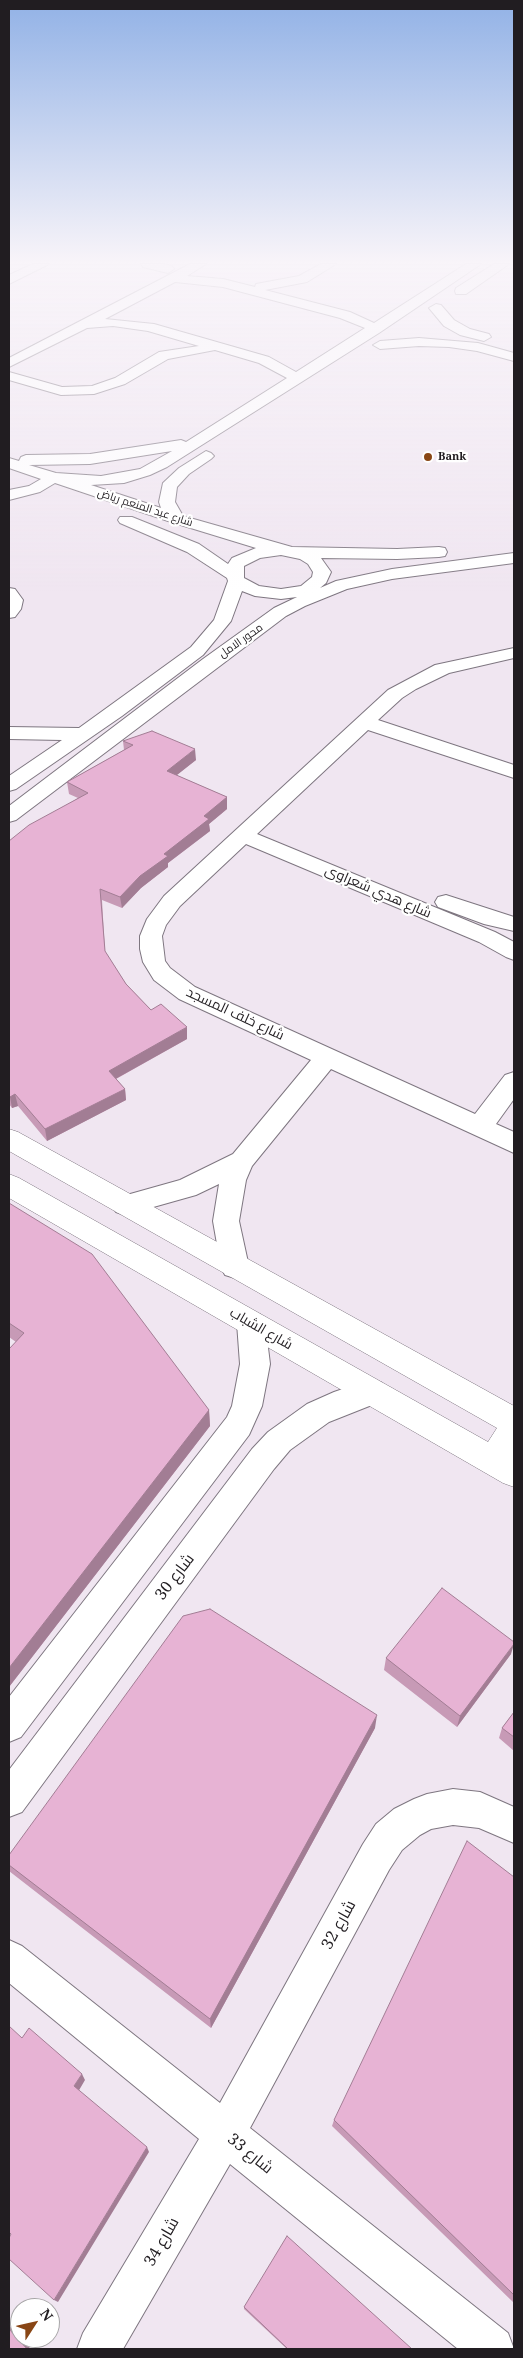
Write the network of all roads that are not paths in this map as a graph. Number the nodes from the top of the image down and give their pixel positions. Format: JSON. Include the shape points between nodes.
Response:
{"nodes":[{"id":1,"x":132,"y":374,"type":"edge"},
{"id":2,"x":291,"y":374,"type":"edge"},
{"id":3,"x":305,"y":374,"type":"edge"},
{"id":4,"x":9,"y":376,"type":"edge"},
{"id":5,"x":295,"y":380,"type":"junction"},
{"id":6,"x":28,"y":382,"type":"junction"},
{"id":7,"x":9,"y":393,"type":"edge"},
{"id":8,"x":220,"y":428,"type":"junction"},
{"id":9,"x":240,"y":434,"type":"dead end"},
{"id":10,"x":199,"y":441,"type":"junction"},
{"id":11,"x":216,"y":450,"type":"dead end"},
{"id":12,"x":9,"y":459,"type":"edge"},
{"id":13,"x":9,"y":463,"type":"edge"},
{"id":14,"x":54,"y":478,"type":"junction"},
{"id":15,"x":9,"y":480,"type":"edge"},
{"id":16,"x":34,"y":489,"type":"junction"},
{"id":17,"x":9,"y":495,"type":"edge"},
{"id":18,"x":52,"y":495,"type":"dead end"},
{"id":19,"x":114,"y":516,"type":"dead end"},
{"id":20,"x":177,"y":519,"type":"junction"},
{"id":21,"x":504,"y":543,"type":"dead end"},
{"id":22,"x":288,"y":551,"type":"junction"},
{"id":23,"x":514,"y":558,"type":"edge"},
{"id":24,"x":235,"y":578,"type":"junction"},
{"id":25,"x":306,"y":592,"type":"junction"},
{"id":26,"x":9,"y":593,"type":"edge"},
{"id":27,"x":9,"y":613,"type":"edge"},
{"id":28,"x":514,"y":653,"type":"edge"},
{"id":29,"x":364,"y":722,"type":"junction"},
{"id":30,"x":82,"y":734,"type":"junction"},
{"id":31,"x":15,"y":751,"type":"edge"},
{"id":32,"x":514,"y":772,"type":"edge"},
{"id":33,"x":9,"y":785,"type":"edge"},
{"id":34,"x":9,"y":816,"type":"edge"},
{"id":35,"x":249,"y":828,"type":"junction"},
{"id":36,"x":514,"y":924,"type":"edge"},
{"id":37,"x":514,"y":952,"type":"edge"},
{"id":38,"x":328,"y":1058,"type":"junction"},
{"id":39,"x":514,"y":1081,"type":"edge"},
{"id":40,"x":479,"y":1127,"type":"junction"},
{"id":41,"x":9,"y":1140,"type":"edge"},
{"id":42,"x":514,"y":1143,"type":"edge"},
{"id":43,"x":242,"y":1162,"type":"junction"},
{"id":44,"x":9,"y":1185,"type":"edge"},
{"id":45,"x":125,"y":1205,"type":"junction"},
{"id":46,"x":235,"y":1267,"type":"junction"},
{"id":47,"x":251,"y":1324,"type":"junction"},
{"id":48,"x":372,"y":1392,"type":"junction"},
{"id":49,"x":514,"y":1422,"type":"edge"},
{"id":50,"x":514,"y":1429,"type":"edge"},
{"id":51,"x":504,"y":1467,"type":"edge"},
{"id":52,"x":201,"y":1474,"type":"junction"},
{"id":53,"x":236,"y":1496,"type":"junction"},
{"id":54,"x":9,"y":1725,"type":"edge"},
{"id":55,"x":9,"y":1799,"type":"edge"},
{"id":56,"x":514,"y":1825,"type":"edge"},
{"id":57,"x":9,"y":1959,"type":"edge"},
{"id":58,"x":225,"y":2134,"type":"junction"},
{"id":59,"x":99,"y":2349,"type":"edge"},
{"id":60,"x":492,"y":2349,"type":"edge"}],
"edges":[{"from":1,"to":6,"type":"street","via":[[94,390],[61,391]]},
{"from":2,"to":5,"type":"street"},
{"from":3,"to":5,"type":"street"},
{"from":4,"to":6,"type":"street"},
{"from":5,"to":8,"type":"street"},
{"from":6,"to":7,"type":"street"},
{"from":8,"to":9,"type":"street"},
{"from":8,"to":10,"type":"street"},
{"from":10,"to":12,"type":"street","via":[[90,459]]},
{"from":10,"to":14,"type":"street","via":[[162,464],[124,478],[92,481]]},
{"from":11,"to":20,"type":"street","via":[[184,471],[170,486],[167,502]]},
{"from":13,"to":14,"type":"street","name":"شارع عبد المنعم رياض"},
{"from":14,"to":16,"type":"street"},
{"from":14,"to":20,"type":"street","name":"شارع عبد المنعم رياض"},
{"from":15,"to":16,"type":"street"},
{"from":16,"to":17,"type":"street"},
{"from":16,"to":18,"type":"street"},
{"from":19,"to":24,"type":"street","name":"شارع عبد المنعم رياض","via":[[178,541]]},
{"from":20,"to":22,"type":"street","name":"شارع عبد المنعم رياض"},
{"from":21,"to":22,"type":"street","name":"شارع عبد المنعم رياض","via":[[418,553]]},
{"from":22,"to":24,"type":"street","name":"محور الامل","via":[[268,550],[246,557],[234,568]]},
{"from":22,"to":25,"type":"street","via":[[305,555],[320,566],[320,579]]},
{"from":23,"to":25,"type":"street","name":"محور الامل","via":[[392,574]]},
{"from":24,"to":25,"type":"street","name":"شارع عبد المنعم رياض","via":[[244,587],[267,594]]},
{"from":24,"to":30,"type":"street","name":"محور الامل","via":[[222,621],[197,651]]},
{"from":25,"to":34,"type":"street","name":"محور الامل"},
{"from":26,"to":27,"type":"street","via":[[14,600]]},
{"from":28,"to":29,"type":"street","name":"شارع خلف المسجد","via":[[460,663],[424,676],[395,694]]},
{"from":29,"to":32,"type":"street"},
{"from":29,"to":35,"type":"street","name":"شارع خلف المسجد"},
{"from":30,"to":31,"type":"street"},
{"from":30,"to":31,"type":"street","name":"محور الامل"},
{"from":31,"to":33,"type":"street","name":"محور الامل"},
{"from":35,"to":36,"type":"street","name":"شارع هدي شعراوى","via":[[464,909]]},
{"from":35,"to":37,"type":"street","name":"شارع هدي شعراوى"},
{"from":35,"to":38,"type":"street","name":"شارع خلف المسجد","via":[[162,913],[151,936],[154,962],[187,993]]},
{"from":38,"to":40,"type":"street","name":"شارع خلف المسجد"},
{"from":38,"to":43,"type":"street"},
{"from":39,"to":40,"type":"street"},
{"from":40,"to":42,"type":"street","name":"شارع خلف المسجد"},
{"from":41,"to":45,"type":"street"},
{"from":43,"to":45,"type":"street","via":[[187,1188]]},
{"from":43,"to":46,"type":"street","via":[[233,1180],[226,1221]]},
{"from":44,"to":47,"type":"street","name":"شارع الشباب"},
{"from":45,"to":46,"type":"street"},
{"from":46,"to":49,"type":"street"},
{"from":47,"to":48,"type":"street","name":"شارع الشباب"},
{"from":47,"to":52,"type":"street","via":[[255,1364],[247,1406],[238,1426]]},
{"from":48,"to":51,"type":"street","name":"شارع الشباب"},
{"from":48,"to":53,"type":"street","name":"شارع 30","via":[[344,1401],[298,1426],[269,1453]]},
{"from":50,"to":51,"type":"street"},
{"from":52,"to":53,"type":"street"},
{"from":52,"to":54,"type":"street"},
{"from":53,"to":55,"type":"street","name":"شارع 30"},
{"from":56,"to":58,"type":"street","name":"شارع 32","via":[[480,1810],[453,1807],[427,1812],[407,1822],[389,1837]]},
{"from":57,"to":58,"type":"street","name":"شارع 33"},
{"from":58,"to":59,"type":"street","name":"شارع 34"},
{"from":58,"to":60,"type":"street","name":"شارع 33"}]}
